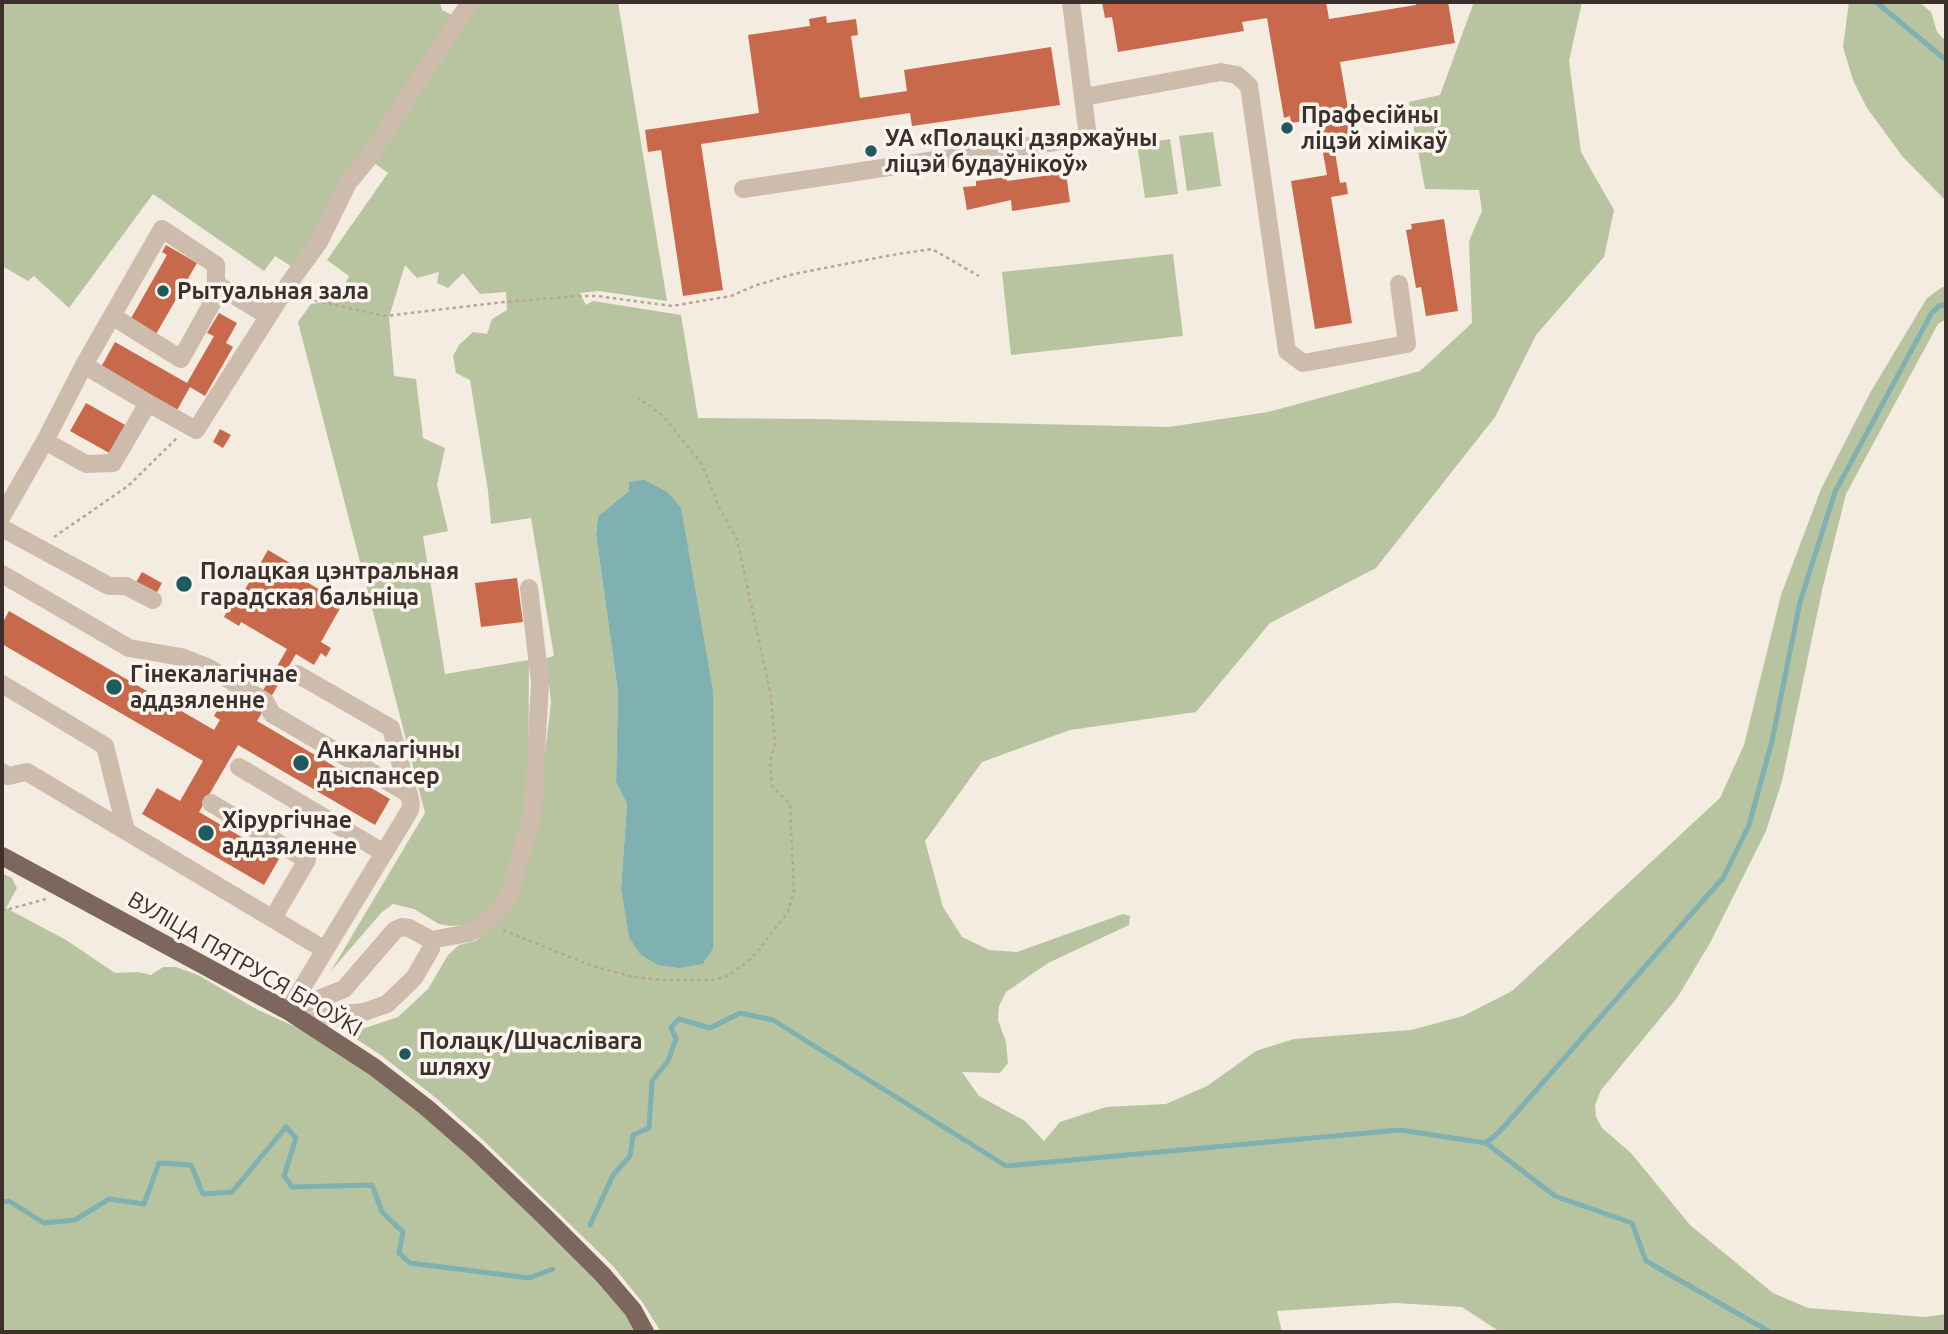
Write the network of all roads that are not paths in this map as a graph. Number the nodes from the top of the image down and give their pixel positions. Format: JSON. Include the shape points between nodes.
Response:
{"nodes":[{"id":1,"x":470,"y":2,"type":"edge"},
{"id":2,"x":1071,"y":2,"type":"edge"},
{"id":3,"x":1084,"y":97,"type":"junction"},
{"id":4,"x":743,"y":190,"type":"dead end"},
{"id":5,"x":216,"y":284,"type":"junction"},
{"id":6,"x":1399,"y":284,"type":"dead end"},
{"id":7,"x":112,"y":316,"type":"junction"},
{"id":8,"x":268,"y":316,"type":"junction"},
{"id":9,"x":84,"y":365,"type":"junction"},
{"id":10,"x":148,"y":403,"type":"junction"},
{"id":11,"x":44,"y":441,"type":"junction"},
{"id":12,"x":2,"y":516,"type":"edge"},
{"id":13,"x":2,"y":528,"type":"edge"},
{"id":14,"x":4,"y":579,"type":"edge"},
{"id":15,"x":529,"y":588,"type":"dead end"},
{"id":16,"x":153,"y":600,"type":"dead end"},
{"id":17,"x":297,"y":674,"type":"dead end"},
{"id":18,"x":2,"y":684,"type":"edge"},
{"id":19,"x":239,"y":768,"type":"dead end"},
{"id":20,"x":2,"y":772,"type":"edge"},
{"id":21,"x":409,"y":794,"type":"junction"},
{"id":22,"x":211,"y":803,"type":"dead end"},
{"id":23,"x":126,"y":831,"type":"junction"},
{"id":24,"x":384,"y":853,"type":"junction"},
{"id":25,"x":2,"y":856,"type":"edge"},
{"id":26,"x":273,"y":918,"type":"junction"},
{"id":27,"x":431,"y":940,"type":"junction"},
{"id":28,"x":325,"y":950,"type":"junction"},
{"id":29,"x":288,"y":1011,"type":"junction"},
{"id":30,"x":307,"y":1023,"type":"junction"},
{"id":31,"x":645,"y":1332,"type":"edge"}],
"edges":[{"from":1,"to":8,"type":"lane","via":[[348,183],[319,242]]},
{"from":2,"to":3,"type":"lane"},
{"from":3,"to":4,"type":"lane","via":[[1088,137]]},
{"from":3,"to":6,"type":"lane","via":[[1222,72],[1237,75],[1249,86],[1287,351],[1303,363],[1407,344]]},
{"from":5,"to":7,"type":"lane","via":[[216,296],[181,359]]},
{"from":5,"to":7,"type":"lane","via":[[216,265],[162,229]]},
{"from":5,"to":8,"type":"lane"},
{"from":7,"to":9,"type":"lane"},
{"from":8,"to":10,"type":"lane","via":[[196,430]]},
{"from":9,"to":10,"type":"lane"},
{"from":9,"to":11,"type":"lane"},
{"from":10,"to":11,"type":"lane","via":[[113,463],[86,464]]},
{"from":11,"to":12,"type":"lane"},
{"from":13,"to":16,"type":"lane","via":[[109,586],[125,586]]},
{"from":14,"to":21,"type":"lane","via":[[129,648],[181,657],[209,668],[265,701],[272,714]]},
{"from":15,"to":27,"type":"lane","via":[[540,682],[533,812],[504,903],[487,923],[469,933]]},
{"from":17,"to":21,"type":"lane","via":[[391,728]]},
{"from":18,"to":23,"type":"lane","via":[[105,746]]},
{"from":19,"to":24,"type":"lane"},
{"from":20,"to":23,"type":"lane","via":[[8,776],[27,772]]},
{"from":21,"to":24,"type":"lane","via":[[410,810]]},
{"from":22,"to":26,"type":"lane","via":[[307,860]]},
{"from":23,"to":26,"type":"lane"},
{"from":24,"to":28,"type":"lane"},
{"from":25,"to":29,"type":"main road","name":"ВУЛІЦА ПЯТРУСЯ БРОЎКІ"},
{"from":26,"to":28,"type":"lane"},
{"from":27,"to":29,"type":"lane","via":[[409,928],[395,930],[344,989]]},
{"from":27,"to":30,"type":"lane","via":[[431,949],[414,978],[387,1004]]},
{"from":28,"to":29,"type":"lane"},
{"from":29,"to":30,"type":"main road","name":"ВУЛІЦА ПЯТРУСЯ БРОЎКІ"},
{"from":30,"to":31,"type":"main road","name":"ВУЛІЦА ПЯТРУСЯ БРОЎКІ","via":[[427,1108],[603,1275]]}]}
